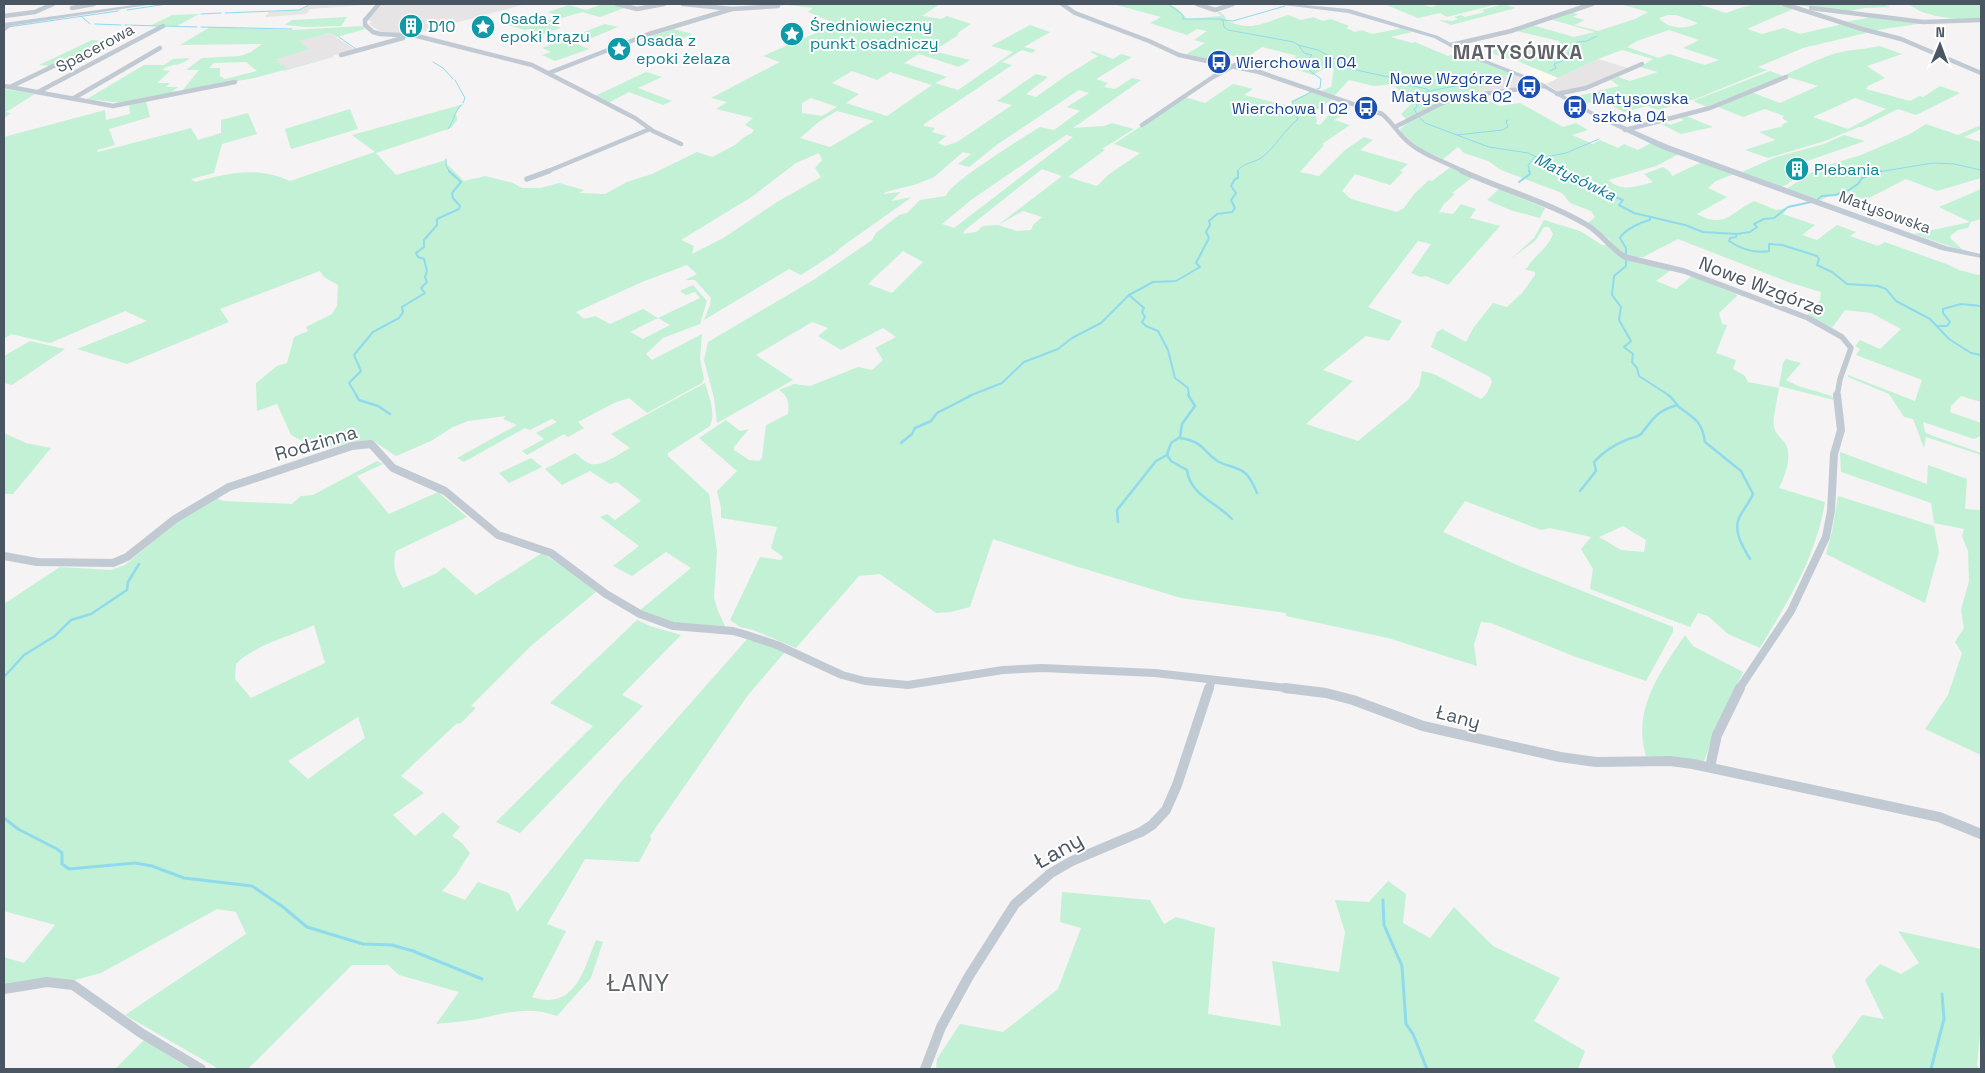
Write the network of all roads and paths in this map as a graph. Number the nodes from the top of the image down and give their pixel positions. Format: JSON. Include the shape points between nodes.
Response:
{"nodes":[{"id":1,"x":53,"y":4,"type":"edge"},
{"id":2,"x":94,"y":4,"type":"edge"},
{"id":3,"x":151,"y":4,"type":"edge"},
{"id":4,"x":379,"y":4,"type":"edge"},
{"id":5,"x":617,"y":4,"type":"edge"},
{"id":6,"x":634,"y":4,"type":"edge"},
{"id":7,"x":664,"y":4,"type":"edge"},
{"id":8,"x":683,"y":4,"type":"edge"},
{"id":9,"x":1062,"y":4,"type":"edge"},
{"id":10,"x":1197,"y":4,"type":"edge"},
{"id":11,"x":1233,"y":4,"type":"edge"},
{"id":12,"x":1278,"y":4,"type":"edge"},
{"id":13,"x":1592,"y":4,"type":"edge"},
{"id":14,"x":1784,"y":4,"type":"edge"},
{"id":15,"x":778,"y":6,"type":"dead end"},
{"id":16,"x":626,"y":7,"type":"junction"},
{"id":17,"x":1796,"y":7,"type":"junction"},
{"id":18,"x":72,"y":8,"type":"dead end"},
{"id":19,"x":732,"y":9,"type":"junction"},
{"id":20,"x":4,"y":16,"type":"edge"},
{"id":21,"x":1981,"y":20,"type":"edge"},
{"id":22,"x":163,"y":26,"type":"dead end"},
{"id":23,"x":6,"y":27,"type":"edge"},
{"id":24,"x":407,"y":36,"type":"junction"},
{"id":25,"x":1451,"y":45,"type":"junction"},
{"id":26,"x":160,"y":48,"type":"dead end"},
{"id":27,"x":341,"y":56,"type":"dead end"},
{"id":28,"x":64,"y":61,"type":"dead end"},
{"id":29,"x":1642,"y":64,"type":"dead end"},
{"id":30,"x":1235,"y":66,"type":"junction"},
{"id":31,"x":549,"y":73,"type":"junction"},
{"id":32,"x":1981,"y":74,"type":"edge"},
{"id":33,"x":1786,"y":77,"type":"dead end"},
{"id":34,"x":236,"y":82,"type":"dead end"},
{"id":35,"x":4,"y":86,"type":"edge"},
{"id":36,"x":1544,"y":86,"type":"junction"},
{"id":37,"x":10,"y":87,"type":"junction"},
{"id":38,"x":38,"y":92,"type":"junction"},
{"id":39,"x":1557,"y":94,"type":"junction"},
{"id":40,"x":74,"y":98,"type":"junction"},
{"id":41,"x":1142,"y":125,"type":"dead end"},
{"id":42,"x":1397,"y":126,"type":"junction"},
{"id":43,"x":650,"y":128,"type":"junction"},
{"id":44,"x":1625,"y":130,"type":"junction"},
{"id":45,"x":681,"y":144,"type":"dead end"},
{"id":46,"x":528,"y":178,"type":"dead end"},
{"id":47,"x":1981,"y":256,"type":"edge"},
{"id":48,"x":4,"y":556,"type":"edge"},
{"id":49,"x":726,"y":630,"type":"joint"},
{"id":50,"x":1212,"y":680,"type":"junction"},
{"id":51,"x":1710,"y":767,"type":"junction"},
{"id":52,"x":1981,"y":834,"type":"edge"},
{"id":53,"x":4,"y":989,"type":"edge"},
{"id":54,"x":201,"y":1069,"type":"edge"},
{"id":55,"x":925,"y":1069,"type":"edge"}],
"edges":[{"from":1,"to":20,"type":"street","via":[[38,11]]},
{"from":2,"to":18,"type":"street"},
{"from":3,"to":23,"type":"street"},
{"from":4,"to":24,"type":"street","via":[[366,18],[366,27],[380,34]]},
{"from":5,"to":16,"type":"street"},
{"from":6,"to":16,"type":"street"},
{"from":7,"to":16,"type":"street","via":[[640,9]]},
{"from":8,"to":19,"type":"street"},
{"from":9,"to":30,"type":"street","via":[[1075,13],[1179,55]]},
{"from":10,"to":11,"type":"street","via":[[1215,10]]},
{"from":12,"to":25,"type":"street","name":"Matysowska","via":[[1355,12]]},
{"from":13,"to":25,"type":"street","via":[[1511,31]]},
{"from":14,"to":17,"type":"street"},
{"from":15,"to":19,"type":"street"},
{"from":17,"to":21,"type":"street","via":[[1923,22]]},
{"from":17,"to":32,"type":"street","via":[[1901,39]]},
{"from":19,"to":31,"type":"street","via":[[649,34]]},
{"from":22,"to":38,"type":"street","name":"Spacerowa"},
{"from":24,"to":27,"type":"street"},
{"from":24,"to":31,"type":"street","via":[[523,62]]},
{"from":25,"to":36,"type":"street","name":"Matysowska"},
{"from":26,"to":40,"type":"street","name":"Spacerowa"},
{"from":28,"to":37,"type":"street"},
{"from":29,"to":39,"type":"street","via":[[1586,88]]},
{"from":30,"to":41,"type":"street"},
{"from":30,"to":42,"type":"street","via":[[1296,83],[1382,114]]},
{"from":31,"to":43,"type":"street"},
{"from":33,"to":44,"type":"street","via":[[1710,108]]},
{"from":34,"to":40,"type":"street","name":"Spacerowa","via":[[113,106]]},
{"from":35,"to":37,"type":"street","name":"Spacerowa"},
{"from":36,"to":39,"type":"street","name":"Matysowska"},
{"from":36,"to":42,"type":"street","via":[[1459,97]]},
{"from":37,"to":38,"type":"street","name":"Spacerowa"},
{"from":38,"to":40,"type":"street","name":"Spacerowa"},
{"from":39,"to":44,"type":"street","name":"Matysowska"},
{"from":42,"to":51,"type":"street","name":"Nowe Wzgórze","via":[[1405,139],[1419,150],[1580,221],[1625,257],[1667,266],[1808,318],[1849,342],[1850,355],[1837,393],[1841,430],[1834,454],[1826,537],[1790,612],[1734,695],[1717,735]]},
{"from":43,"to":45,"type":"street"},
{"from":43,"to":46,"type":"street"},
{"from":44,"to":47,"type":"street","name":"Matysowska","via":[[1944,248]]},
{"from":48,"to":49,"type":"street","name":"Rodzinna","via":[[37,562],[113,563],[127,557],[175,519],[229,487],[352,446],[371,444],[393,468],[445,491],[498,535],[551,553],[626,608],[656,622],[674,626]]},
{"from":49,"to":50,"type":"street","name":"Łany","via":[[766,640],[842,675],[865,681],[908,685],[1003,670],[1053,668],[1122,670]]},
{"from":50,"to":51,"type":"street","name":"Łany","via":[[1326,693],[1449,733],[1560,756],[1596,762],[1670,761]]},
{"from":50,"to":55,"type":"street","name":"Łany","via":[[1166,810],[1141,832],[1050,872],[1015,904],[941,1027]]},
{"from":51,"to":52,"type":"street","name":"Łany","via":[[1939,817]]},
{"from":53,"to":54,"type":"street","via":[[42,982],[74,985],[141,1033]]}]}
